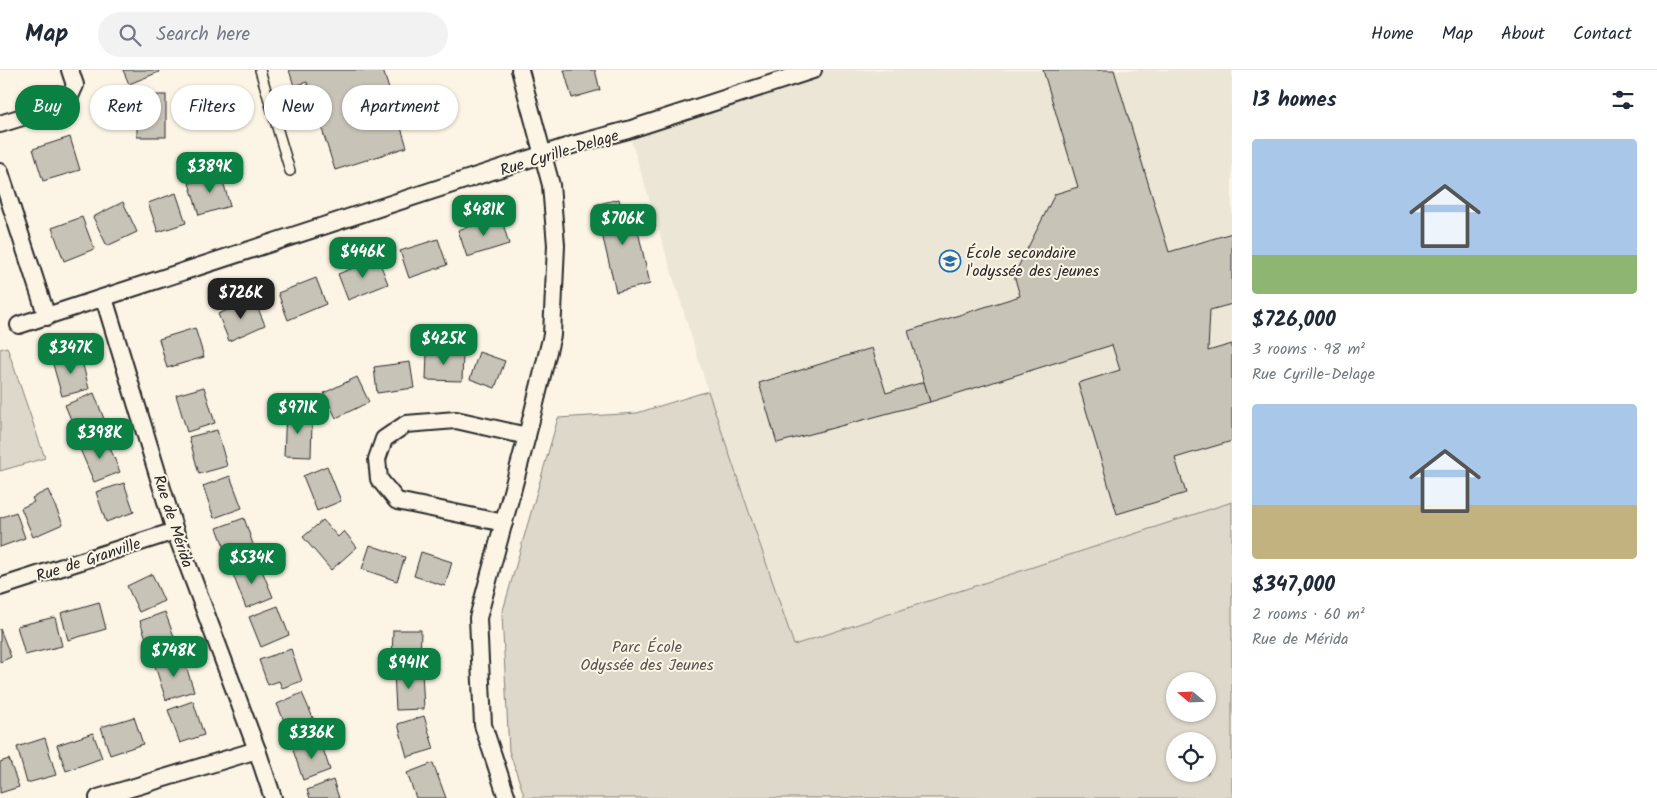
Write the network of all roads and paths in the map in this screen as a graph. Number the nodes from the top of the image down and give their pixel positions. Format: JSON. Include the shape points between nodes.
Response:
{"nodes":[{"id":1,"x":70,"y":70,"type":"edge"},
{"id":2,"x":260,"y":70,"type":"edge"},
{"id":3,"x":520,"y":70,"type":"edge"},
{"id":4,"x":813,"y":70,"type":"edge"},
{"id":5,"x":0,"y":124,"type":"edge"},
{"id":6,"x":544,"y":155,"type":"junction"},
{"id":7,"x":290,"y":171,"type":"dead end"},
{"id":8,"x":0,"y":172,"type":"edge"},
{"id":9,"x":104,"y":298,"type":"junction"},
{"id":10,"x":47,"y":317,"type":"junction"},
{"id":11,"x":19,"y":325,"type":"dead end"},
{"id":12,"x":527,"y":436,"type":"junction"},
{"id":13,"x":504,"y":522,"type":"junction"},
{"id":14,"x":175,"y":531,"type":"junction"},
{"id":15,"x":0,"y":587,"type":"edge"},
{"id":16,"x":257,"y":750,"type":"junction"},
{"id":17,"x":98,"y":798,"type":"edge"},
{"id":18,"x":273,"y":798,"type":"edge"},
{"id":19,"x":507,"y":798,"type":"edge"}],
"edges":[{"from":1,"to":5,"type":"street","via":[[75,85],[67,103]]},
{"from":2,"to":7,"type":"lane"},
{"from":3,"to":6,"type":"street"},
{"from":4,"to":6,"type":"street","name":"Rue Cyrille-Delage"},
{"from":6,"to":9,"type":"street","name":"Rue Cyrille-Delage"},
{"from":6,"to":12,"type":"street","via":[[551,186],[556,245],[552,335]]},
{"from":8,"to":10,"type":"street"},
{"from":9,"to":10,"type":"street","name":"Rue Cyrille-Delage"},
{"from":9,"to":14,"type":"street","name":"Rue de Mérida"},
{"from":10,"to":11,"type":"street","name":"Rue Cyrille-Delage"},
{"from":12,"to":13,"type":"street"},
{"from":12,"to":13,"type":"street","via":[[456,420],[406,424],[384,439],[377,459],[379,479],[397,502]]},
{"from":13,"to":19,"type":"street","via":[[478,618],[483,725]]},
{"from":14,"to":15,"type":"street","name":"Rue de Granville"},
{"from":14,"to":16,"type":"street","name":"Rue de Mérida"},
{"from":16,"to":17,"type":"street"},
{"from":16,"to":18,"type":"street","name":"Rue de Mérida"}]}
